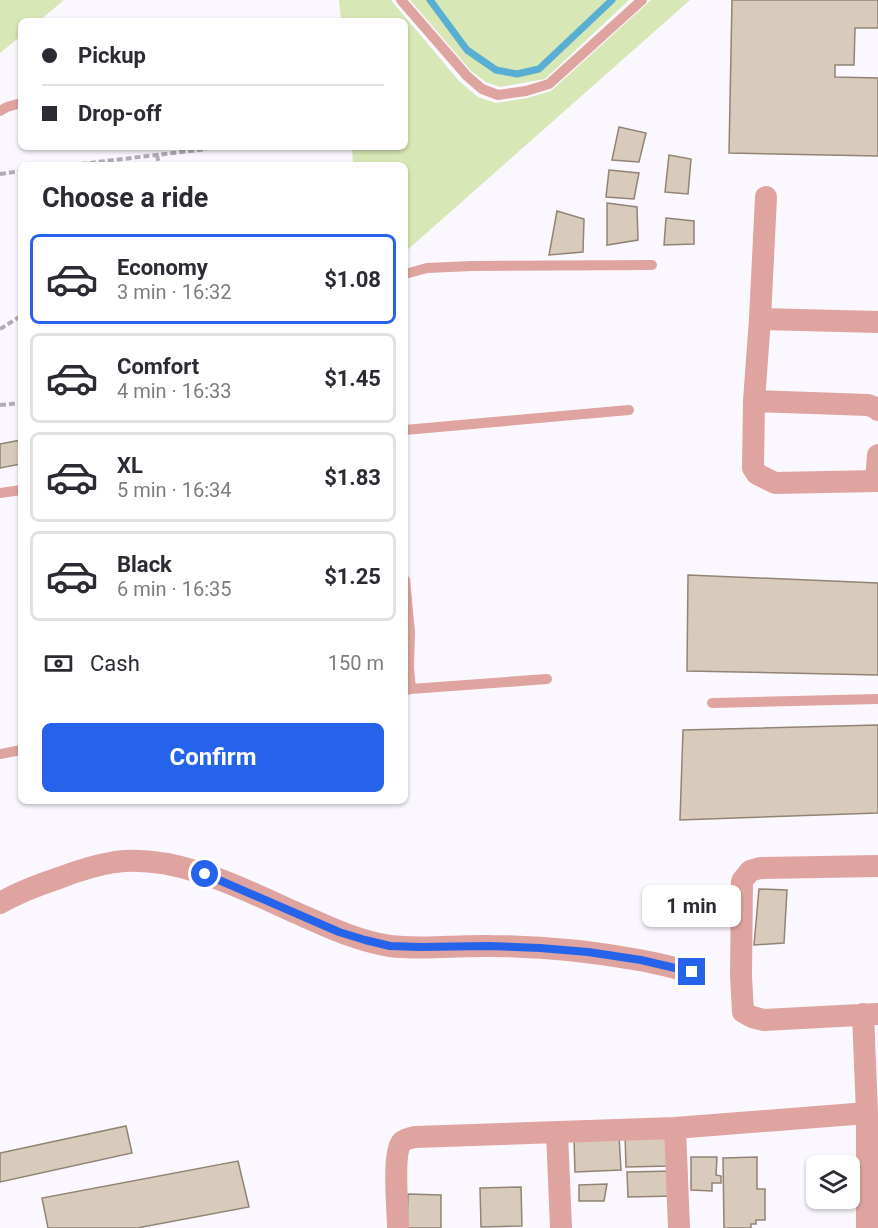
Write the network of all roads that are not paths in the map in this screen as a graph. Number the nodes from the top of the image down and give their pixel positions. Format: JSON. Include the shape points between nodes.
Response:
{"nodes":[{"id":1,"x":401,"y":0,"type":"edge"},
{"id":2,"x":642,"y":0,"type":"edge"},
{"id":3,"x":18,"y":104,"type":"edge"},
{"id":4,"x":0,"y":111,"type":"edge"},
{"id":5,"x":766,"y":197,"type":"dead end"},
{"id":6,"x":652,"y":265,"type":"dead end"},
{"id":7,"x":408,"y":273,"type":"edge"},
{"id":8,"x":760,"y":319,"type":"junction"},
{"id":9,"x":878,"y":322,"type":"edge"},
{"id":10,"x":754,"y":401,"type":"junction"},
{"id":11,"x":629,"y":410,"type":"dead end"},
{"id":12,"x":878,"y":410,"type":"edge"},
{"id":13,"x":408,"y":430,"type":"edge"},
{"id":14,"x":878,"y":455,"type":"edge"},
{"id":15,"x":877,"y":481,"type":"edge"},
{"id":16,"x":18,"y":490,"type":"edge"},
{"id":17,"x":0,"y":493,"type":"edge"},
{"id":18,"x":408,"y":611,"type":"edge"},
{"id":19,"x":547,"y":679,"type":"dead end"},
{"id":20,"x":408,"y":690,"type":"edge"},
{"id":21,"x":878,"y":699,"type":"edge"},
{"id":22,"x":712,"y":703,"type":"dead end"},
{"id":23,"x":18,"y":751,"type":"edge"},
{"id":24,"x":0,"y":754,"type":"edge"},
{"id":25,"x":878,"y":866,"type":"edge"},
{"id":26,"x":0,"y":903,"type":"edge"},
{"id":27,"x":692,"y":972,"type":"dead end"},
{"id":28,"x":870,"y":1014,"type":"edge"},
{"id":29,"x":867,"y":1113,"type":"junction"},
{"id":30,"x":675,"y":1128,"type":"junction"},
{"id":31,"x":557,"y":1132,"type":"junction"},
{"id":32,"x":398,"y":1228,"type":"edge"},
{"id":33,"x":561,"y":1228,"type":"edge"},
{"id":34,"x":679,"y":1228,"type":"edge"},
{"id":35,"x":867,"y":1228,"type":"edge"}],
"edges":[{"from":1,"to":2,"type":"lane","via":[[467,76],[482,89],[498,95],[549,84]]},
{"from":3,"to":4,"type":"lane"},
{"from":5,"to":8,"type":"street"},
{"from":6,"to":7,"type":"lane","via":[[472,266],[427,268]]},
{"from":8,"to":9,"type":"street"},
{"from":8,"to":10,"type":"street"},
{"from":10,"to":12,"type":"street","via":[[868,405]]},
{"from":10,"to":15,"type":"street","via":[[752,459],[758,474],[775,483]]},
{"from":11,"to":13,"type":"lane"},
{"from":14,"to":15,"type":"street"},
{"from":16,"to":17,"type":"lane"},
{"from":18,"to":20,"type":"lane"},
{"from":19,"to":20,"type":"lane"},
{"from":21,"to":22,"type":"lane"},
{"from":23,"to":24,"type":"lane"},
{"from":25,"to":28,"type":"street","via":[[760,868],[750,871],[742,881],[743,1012],[764,1020]]},
{"from":26,"to":27,"type":"street","via":[[90,867],[137,861],[168,864],[205,874],[339,932],[390,946],[588,952]]},
{"from":28,"to":29,"type":"street"},
{"from":29,"to":30,"type":"street"},
{"from":29,"to":35,"type":"street"},
{"from":30,"to":31,"type":"street"},
{"from":30,"to":34,"type":"street"},
{"from":31,"to":32,"type":"street","via":[[406,1139],[397,1152]]},
{"from":31,"to":33,"type":"street"}]}
